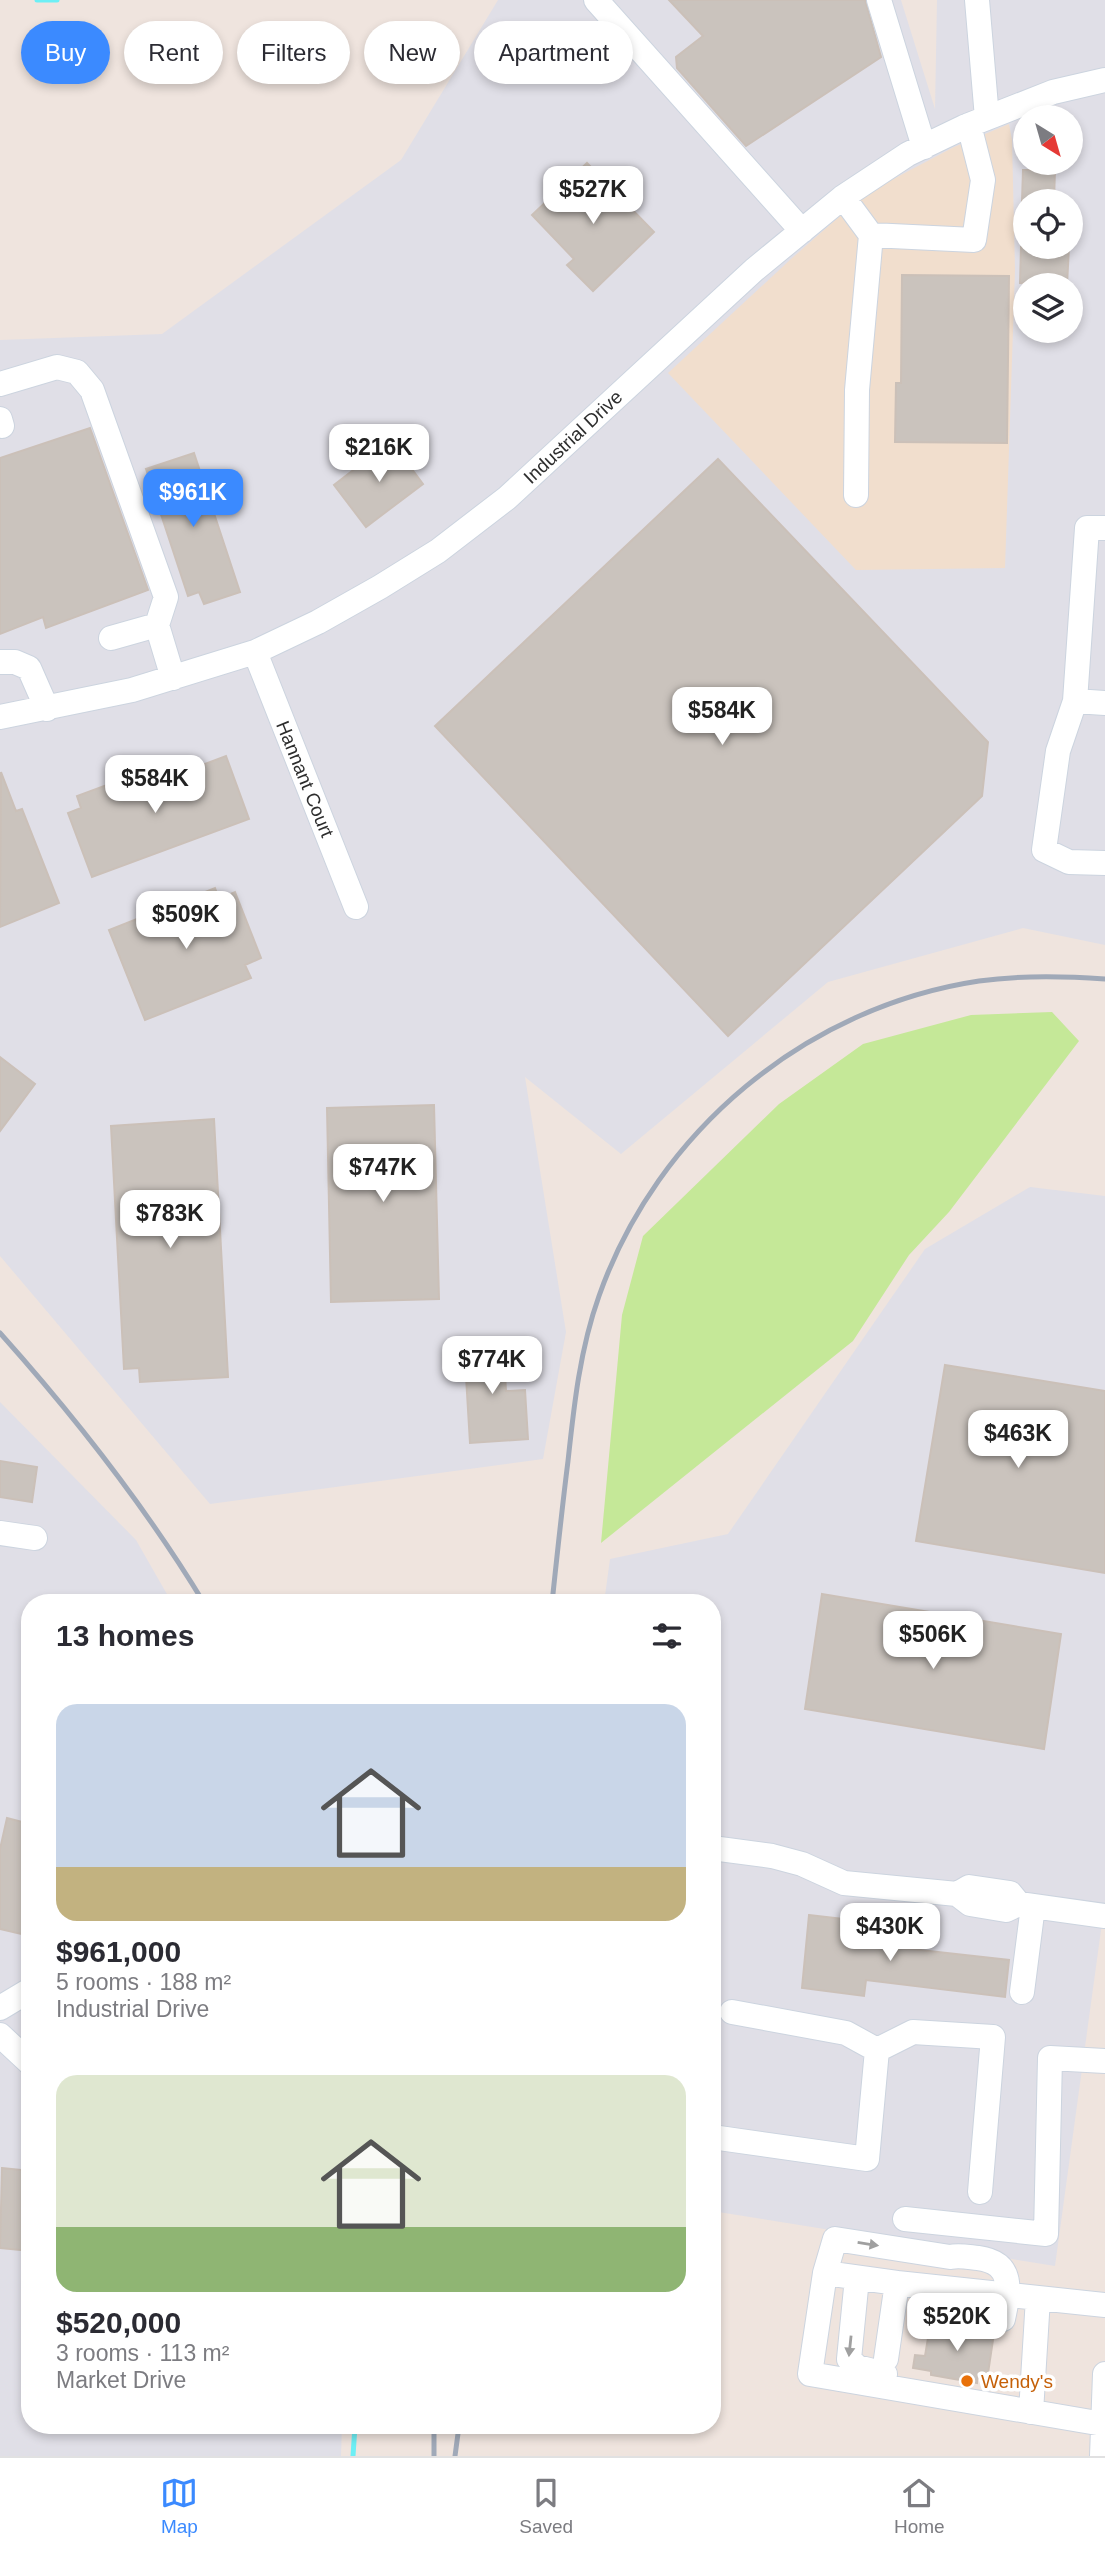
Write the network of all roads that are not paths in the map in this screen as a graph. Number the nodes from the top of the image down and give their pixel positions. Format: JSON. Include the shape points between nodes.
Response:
{"nodes":[{"id":1,"x":596,"y":0,"type":"edge"},
{"id":2,"x":879,"y":0,"type":"edge"},
{"id":3,"x":977,"y":0,"type":"edge"},
{"id":4,"x":1105,"y":79,"type":"edge"},
{"id":5,"x":978,"y":122,"type":"junction"},
{"id":6,"x":924,"y":147,"type":"junction"},
{"id":7,"x":843,"y":197,"type":"junction"},
{"id":8,"x":802,"y":231,"type":"junction"},
{"id":9,"x":871,"y":235,"type":"junction"},
{"id":10,"x":0,"y":384,"type":"edge"},
{"id":11,"x":856,"y":495,"type":"dead end"},
{"id":12,"x":1105,"y":528,"type":"edge"},
{"id":13,"x":157,"y":625,"type":"junction"},
{"id":14,"x":111,"y":638,"type":"dead end"},
{"id":15,"x":255,"y":652,"type":"junction"},
{"id":16,"x":0,"y":662,"type":"edge"},
{"id":17,"x":173,"y":678,"type":"junction"},
{"id":18,"x":1076,"y":701,"type":"junction"},
{"id":19,"x":1105,"y":703,"type":"edge"},
{"id":20,"x":47,"y":709,"type":"junction"},
{"id":21,"x":0,"y":717,"type":"edge"},
{"id":22,"x":1105,"y":863,"type":"edge"},
{"id":23,"x":356,"y":907,"type":"dead end"},
{"id":24,"x":0,"y":1533,"type":"edge"},
{"id":25,"x":35,"y":1538,"type":"dead end"},
{"id":26,"x":721,"y":1849,"type":"edge"},
{"id":27,"x":1026,"y":1905,"type":"junction"},
{"id":28,"x":1105,"y":1916,"type":"edge"},
{"id":29,"x":1022,"y":1992,"type":"dead end"},
{"id":30,"x":21,"y":1995,"type":"edge"},
{"id":31,"x":0,"y":2008,"type":"edge"},
{"id":32,"x":732,"y":2012,"type":"dead end"},
{"id":33,"x":0,"y":2035,"type":"edge"},
{"id":34,"x":877,"y":2050,"type":"junction"},
{"id":35,"x":21,"y":2055,"type":"edge"},
{"id":36,"x":1105,"y":2061,"type":"edge"},
{"id":37,"x":721,"y":2138,"type":"edge"},
{"id":38,"x":980,"y":2192,"type":"dead end"},
{"id":39,"x":905,"y":2219,"type":"dead end"},
{"id":40,"x":825,"y":2273,"type":"junction"},
{"id":41,"x":857,"y":2278,"type":"junction"},
{"id":42,"x":897,"y":2283,"type":"junction"},
{"id":43,"x":1006,"y":2284,"type":"junction"},
{"id":44,"x":1038,"y":2298,"type":"junction"},
{"id":45,"x":1105,"y":2305,"type":"edge"},
{"id":46,"x":886,"y":2359,"type":"dead end"},
{"id":47,"x":1105,"y":2374,"type":"edge"},
{"id":48,"x":998,"y":2407,"type":"junction"},
{"id":49,"x":1031,"y":2412,"type":"junction"},
{"id":50,"x":1103,"y":2424,"type":"edge"},
{"id":51,"x":1102,"y":2456,"type":"edge"}],
"edges":[{"from":1,"to":8,"type":"street"},
{"from":2,"to":6,"type":"street"},
{"from":3,"to":5,"type":"street"},
{"from":4,"to":5,"type":"street","name":"Industrial Drive","via":[[1053,92]]},
{"from":5,"to":6,"type":"street","name":"Industrial Drive"},
{"from":5,"to":9,"type":"street","via":[[983,180],[974,240]]},
{"from":6,"to":7,"type":"street","name":"Industrial Drive"},
{"from":7,"to":8,"type":"street","name":"Industrial Drive"},
{"from":7,"to":9,"type":"street"},
{"from":8,"to":15,"type":"street","name":"Industrial Drive","via":[[469,528],[359,599]]},
{"from":9,"to":11,"type":"street","via":[[857,390]]},
{"from":10,"to":13,"type":"street","via":[[57,367],[77,372],[92,390],[166,597]]},
{"from":12,"to":18,"type":"street","via":[[1087,528]]},
{"from":13,"to":14,"type":"street"},
{"from":13,"to":17,"type":"street"},
{"from":15,"to":17,"type":"street","name":"Industrial Drive"},
{"from":15,"to":23,"type":"street","name":"Hannant Court"},
{"from":16,"to":20,"type":"street","via":[[29,668]]},
{"from":17,"to":20,"type":"street","name":"Industrial Drive"},
{"from":18,"to":19,"type":"street"},
{"from":18,"to":22,"type":"street","via":[[1058,751],[1044,849],[1069,862]]},
{"from":20,"to":21,"type":"street","name":"Industrial Drive"},
{"from":24,"to":25,"type":"street"},
{"from":26,"to":27,"type":"street","via":[[802,1864],[844,1883],[957,1894],[970,1904],[1006,1910]]},
{"from":27,"to":28,"type":"street"},
{"from":27,"to":29,"type":"street"},
{"from":30,"to":31,"type":"street"},
{"from":32,"to":34,"type":"street","via":[[846,2033]]},
{"from":33,"to":35,"type":"street"},
{"from":34,"to":37,"type":"street","via":[[867,2159]]},
{"from":34,"to":38,"type":"street","via":[[913,2032],[993,2037]]},
{"from":36,"to":39,"type":"street","via":[[1050,2058],[1046,2234]]},
{"from":40,"to":41,"type":"street"},
{"from":40,"to":43,"type":"street","one_way":true,"via":[[835,2239],[950,2257],[962,2268]]},
{"from":40,"to":48,"type":"street","via":[[810,2374]]},
{"from":41,"to":42,"type":"street"},
{"from":41,"to":48,"type":"street","one_way":true,"via":[[849,2359],[857,2367],[975,2386]]},
{"from":42,"to":43,"type":"street"},
{"from":42,"to":46,"type":"street"},
{"from":43,"to":44,"type":"street"},
{"from":44,"to":45,"type":"street"},
{"from":44,"to":49,"type":"street"},
{"from":47,"to":50,"type":"street"},
{"from":48,"to":49,"type":"street"},
{"from":49,"to":50,"type":"street"},
{"from":50,"to":51,"type":"street"}]}
